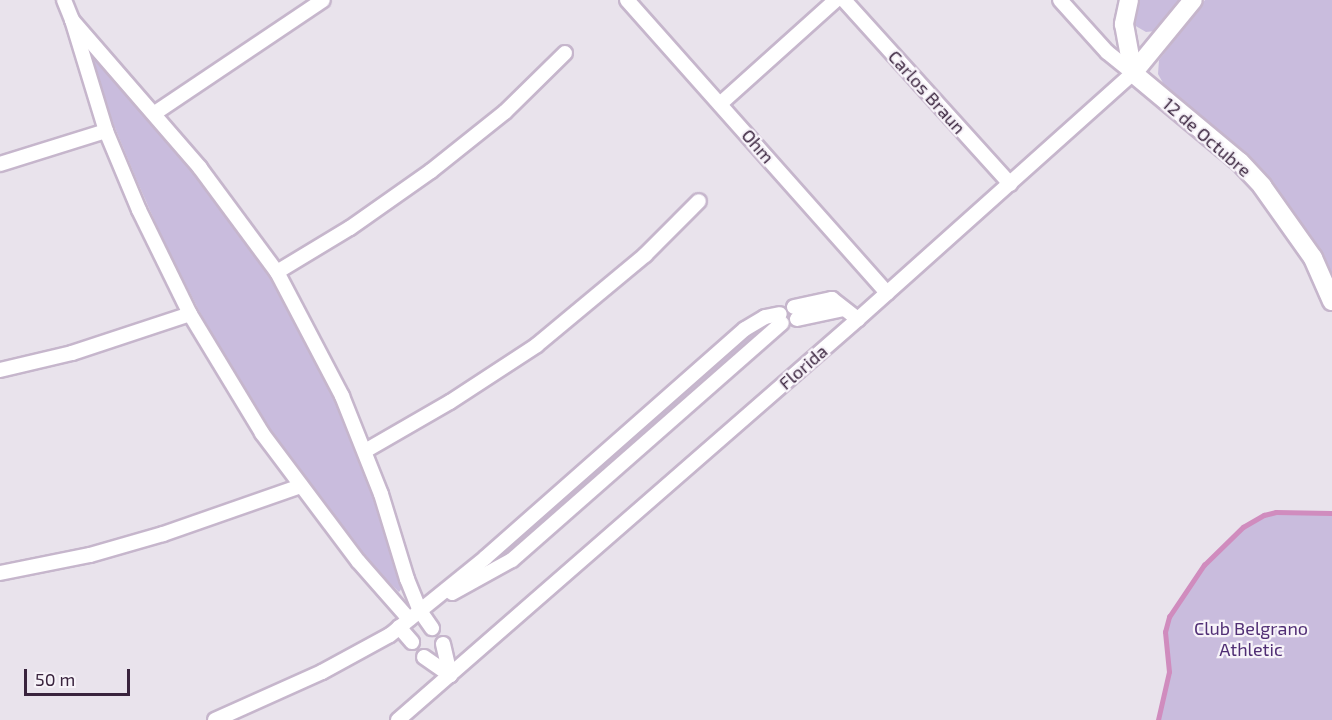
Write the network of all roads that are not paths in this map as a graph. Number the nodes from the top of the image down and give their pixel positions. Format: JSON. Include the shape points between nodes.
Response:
{"nodes":[{"id":1,"x":64,"y":0,"type":"edge"},
{"id":2,"x":323,"y":0,"type":"edge"},
{"id":3,"x":627,"y":0,"type":"edge"},
{"id":4,"x":836,"y":0,"type":"edge"},
{"id":5,"x":844,"y":0,"type":"edge"},
{"id":6,"x":1060,"y":0,"type":"edge"},
{"id":7,"x":1129,"y":0,"type":"edge"},
{"id":8,"x":1193,"y":0,"type":"edge"},
{"id":9,"x":72,"y":20,"type":"junction"},
{"id":10,"x":566,"y":53,"type":"dead end"},
{"id":11,"x":1133,"y":73,"type":"junction"},
{"id":12,"x":720,"y":104,"type":"junction"},
{"id":13,"x":155,"y":113,"type":"junction"},
{"id":14,"x":106,"y":131,"type":"junction"},
{"id":15,"x":0,"y":164,"type":"edge"},
{"id":16,"x":1010,"y":184,"type":"junction"},
{"id":17,"x":699,"y":201,"type":"dead end"},
{"id":18,"x":277,"y":272,"type":"junction"},
{"id":19,"x":887,"y":293,"type":"junction"},
{"id":20,"x":1332,"y":301,"type":"edge"},
{"id":21,"x":796,"y":313,"type":"dead end"},
{"id":22,"x":190,"y":315,"type":"junction"},
{"id":23,"x":858,"y":319,"type":"junction"},
{"id":24,"x":755,"y":321,"type":"junction"},
{"id":25,"x":767,"y":336,"type":"junction"},
{"id":26,"x":0,"y":370,"type":"edge"},
{"id":27,"x":365,"y":451,"type":"junction"},
{"id":28,"x":301,"y":486,"type":"junction"},
{"id":29,"x":0,"y":573,"type":"edge"},
{"id":30,"x":424,"y":608,"type":"junction"},
{"id":31,"x":404,"y":623,"type":"junction"},
{"id":32,"x":432,"y":628,"type":"dead end"},
{"id":33,"x":412,"y":642,"type":"dead end"},
{"id":34,"x":443,"y":644,"type":"dead end"},
{"id":35,"x":424,"y":657,"type":"dead end"},
{"id":36,"x":450,"y":675,"type":"junction"},
{"id":37,"x":215,"y":720,"type":"edge"},
{"id":38,"x":399,"y":720,"type":"edge"}],
"edges":[{"from":1,"to":9,"type":"street"},
{"from":2,"to":13,"type":"street"},
{"from":3,"to":12,"type":"street","name":"Ohm"},
{"from":4,"to":12,"type":"street"},
{"from":5,"to":16,"type":"street","name":"Carlos Braun"},
{"from":6,"to":11,"type":"street","via":[[1107,52]]},
{"from":7,"to":11,"type":"street","via":[[1124,24]]},
{"from":8,"to":11,"type":"street","name":"Florida"},
{"from":9,"to":13,"type":"street"},
{"from":9,"to":14,"type":"street"},
{"from":10,"to":18,"type":"street","via":[[505,112],[431,171],[350,228]]},
{"from":11,"to":16,"type":"street","name":"Florida"},
{"from":11,"to":20,"type":"street","name":"12 de Octubre","via":[[1240,162],[1262,186],[1313,258]]},
{"from":12,"to":19,"type":"street","name":"Ohm"},
{"from":13,"to":18,"type":"street"},
{"from":14,"to":15,"type":"street"},
{"from":14,"to":22,"type":"street"},
{"from":16,"to":19,"type":"street","name":"Florida"},
{"from":17,"to":27,"type":"street","via":[[645,255],[545,340]]},
{"from":18,"to":27,"type":"street"},
{"from":19,"to":23,"type":"street","name":"Florida"},
{"from":21,"to":23,"type":"street","via":[[832,298]]},
{"from":22,"to":26,"type":"street","via":[[72,353]]},
{"from":22,"to":28,"type":"street","via":[[243,404]]},
{"from":23,"to":36,"type":"street","name":"Florida"},
{"from":24,"to":25,"type":"street"},
{"from":24,"to":25,"type":"street","via":[[781,319]]},
{"from":24,"to":30,"type":"street"},
{"from":25,"to":30,"type":"street","via":[[512,560]]},
{"from":27,"to":30,"type":"street","via":[[407,579]]},
{"from":28,"to":29,"type":"street","via":[[163,534],[90,555]]},
{"from":28,"to":31,"type":"street"},
{"from":30,"to":31,"type":"street"},
{"from":30,"to":32,"type":"street"},
{"from":31,"to":33,"type":"street"},
{"from":31,"to":37,"type":"street","via":[[322,672]]},
{"from":34,"to":36,"type":"street"},
{"from":35,"to":36,"type":"street"},
{"from":36,"to":38,"type":"street","name":"Florida"}]}
